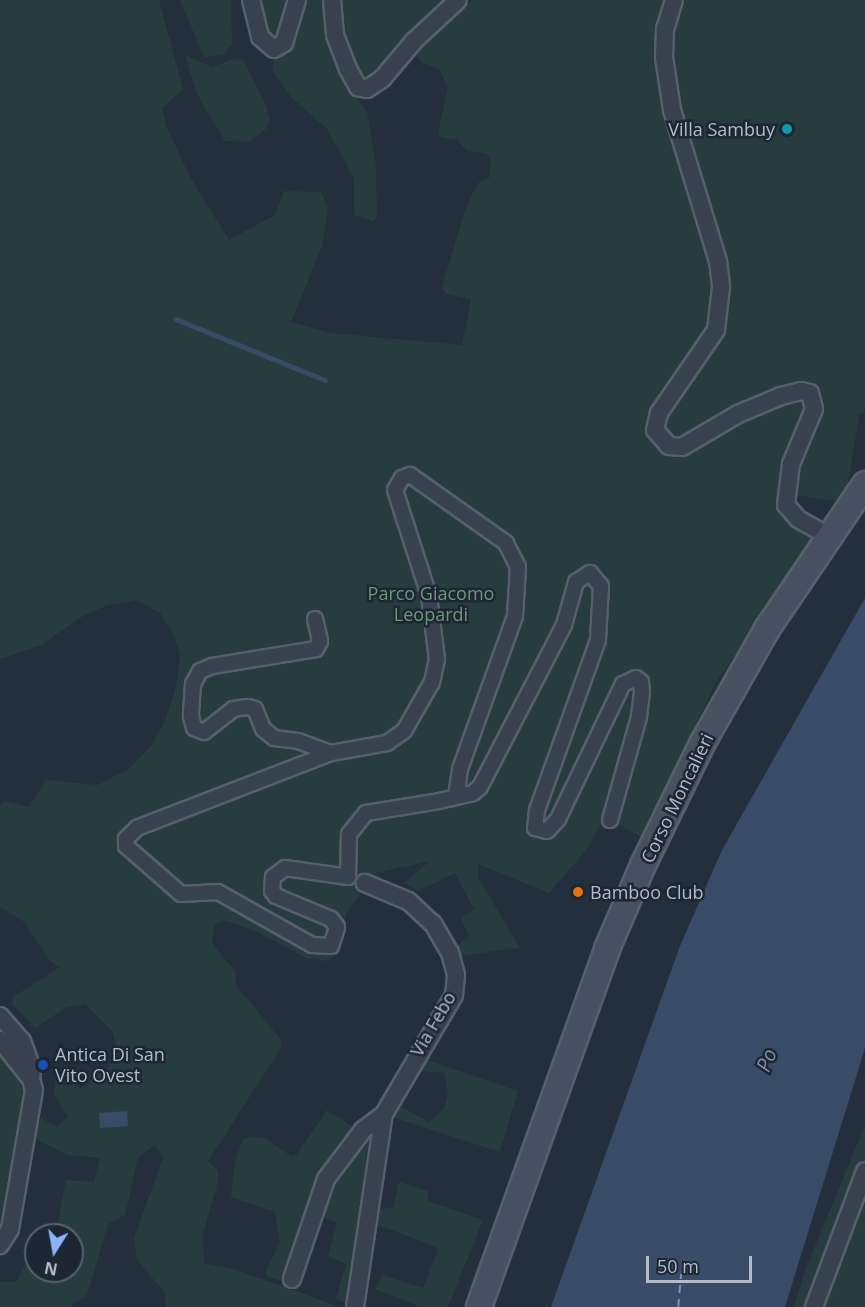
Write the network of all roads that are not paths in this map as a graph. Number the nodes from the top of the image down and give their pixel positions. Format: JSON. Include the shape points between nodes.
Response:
{"nodes":[{"id":1,"x":251,"y":0,"type":"edge"},
{"id":2,"x":297,"y":0,"type":"edge"},
{"id":3,"x":332,"y":0,"type":"edge"},
{"id":4,"x":458,"y":0,"type":"edge"},
{"id":5,"x":674,"y":0,"type":"edge"},
{"id":6,"x":865,"y":484,"type":"edge"},
{"id":7,"x":829,"y":536,"type":"junction"},
{"id":8,"x":315,"y":619,"type":"dead end"},
{"id":9,"x":331,"y":753,"type":"junction"},
{"id":10,"x":462,"y":793,"type":"junction"},
{"id":11,"x":610,"y":820,"type":"dead end"},
{"id":12,"x":348,"y":877,"type":"junction"},
{"id":13,"x":365,"y":884,"type":"joint"},
{"id":14,"x":0,"y":1016,"type":"edge"},
{"id":15,"x":0,"y":1040,"type":"edge"},
{"id":16,"x":31,"y":1079,"type":"junction"},
{"id":17,"x":384,"y":1113,"type":"junction"},
{"id":18,"x":865,"y":1171,"type":"edge"},
{"id":19,"x":0,"y":1245,"type":"edge"},
{"id":20,"x":292,"y":1279,"type":"dead end"},
{"id":21,"x":355,"y":1307,"type":"edge"},
{"id":22,"x":479,"y":1307,"type":"edge"},
{"id":23,"x":814,"y":1307,"type":"edge"}],
"edges":[{"from":1,"to":2,"type":"street","via":[[260,37],[268,48],[274,49],[284,43]]},
{"from":3,"to":4,"type":"street","via":[[335,35],[348,69],[358,87],[367,89],[382,79],[414,41]]},
{"from":5,"to":7,"type":"street","via":[[667,19],[664,57],[672,110],[718,261],[721,287],[716,330],[659,413],[655,430],[669,446],[682,447],[738,414],[781,396],[810,393],[814,409],[791,464],[786,505],[798,519]]},
{"from":6,"to":7,"type":"main road","name":"Corso Moncalieri"},
{"from":7,"to":22,"type":"main road","name":"Corso Moncalieri","via":[[767,629],[702,744],[643,865],[607,949]]},
{"from":8,"to":9,"type":"street","via":[[320,641],[316,649],[200,671],[192,692],[192,722],[194,728],[204,732],[233,710],[248,707],[255,709],[263,729],[274,738],[298,741]]},
{"from":9,"to":10,"type":"street","via":[[387,743],[404,731],[435,674],[436,634],[429,596],[395,490],[402,478],[410,475],[506,543],[518,567],[515,616],[460,769],[457,789]]},
{"from":9,"to":12,"type":"street","name":"Via Febo","via":[[137,828],[126,842],[181,894],[218,892],[321,948],[331,946],[337,927],[331,919],[276,896],[272,891],[273,877],[285,868]]},
{"from":10,"to":11,"type":"street","via":[[472,793],[480,787],[564,625],[576,582],[590,573],[601,586],[598,640],[537,810],[536,828],[547,831],[558,819],[623,684],[636,678],[641,682],[642,692],[639,717]]},
{"from":10,"to":12,"type":"street","via":[[366,813],[349,834]]},
{"from":12,"to":13,"type":"street","name":"Via Febo"},
{"from":13,"to":17,"type":"street","name":"Via Febo","via":[[408,902],[433,924],[450,953],[456,975],[454,996]]},
{"from":14,"to":16,"type":"street","via":[[22,1041],[32,1068]]},
{"from":15,"to":16,"type":"street"},
{"from":16,"to":19,"type":"street","via":[[34,1090],[29,1129],[10,1228]]},
{"from":17,"to":20,"type":"street","name":"Via Febo","via":[[363,1130],[326,1179]]},
{"from":17,"to":21,"type":"street","name":"Via Febo"},
{"from":18,"to":23,"type":"street"}]}
